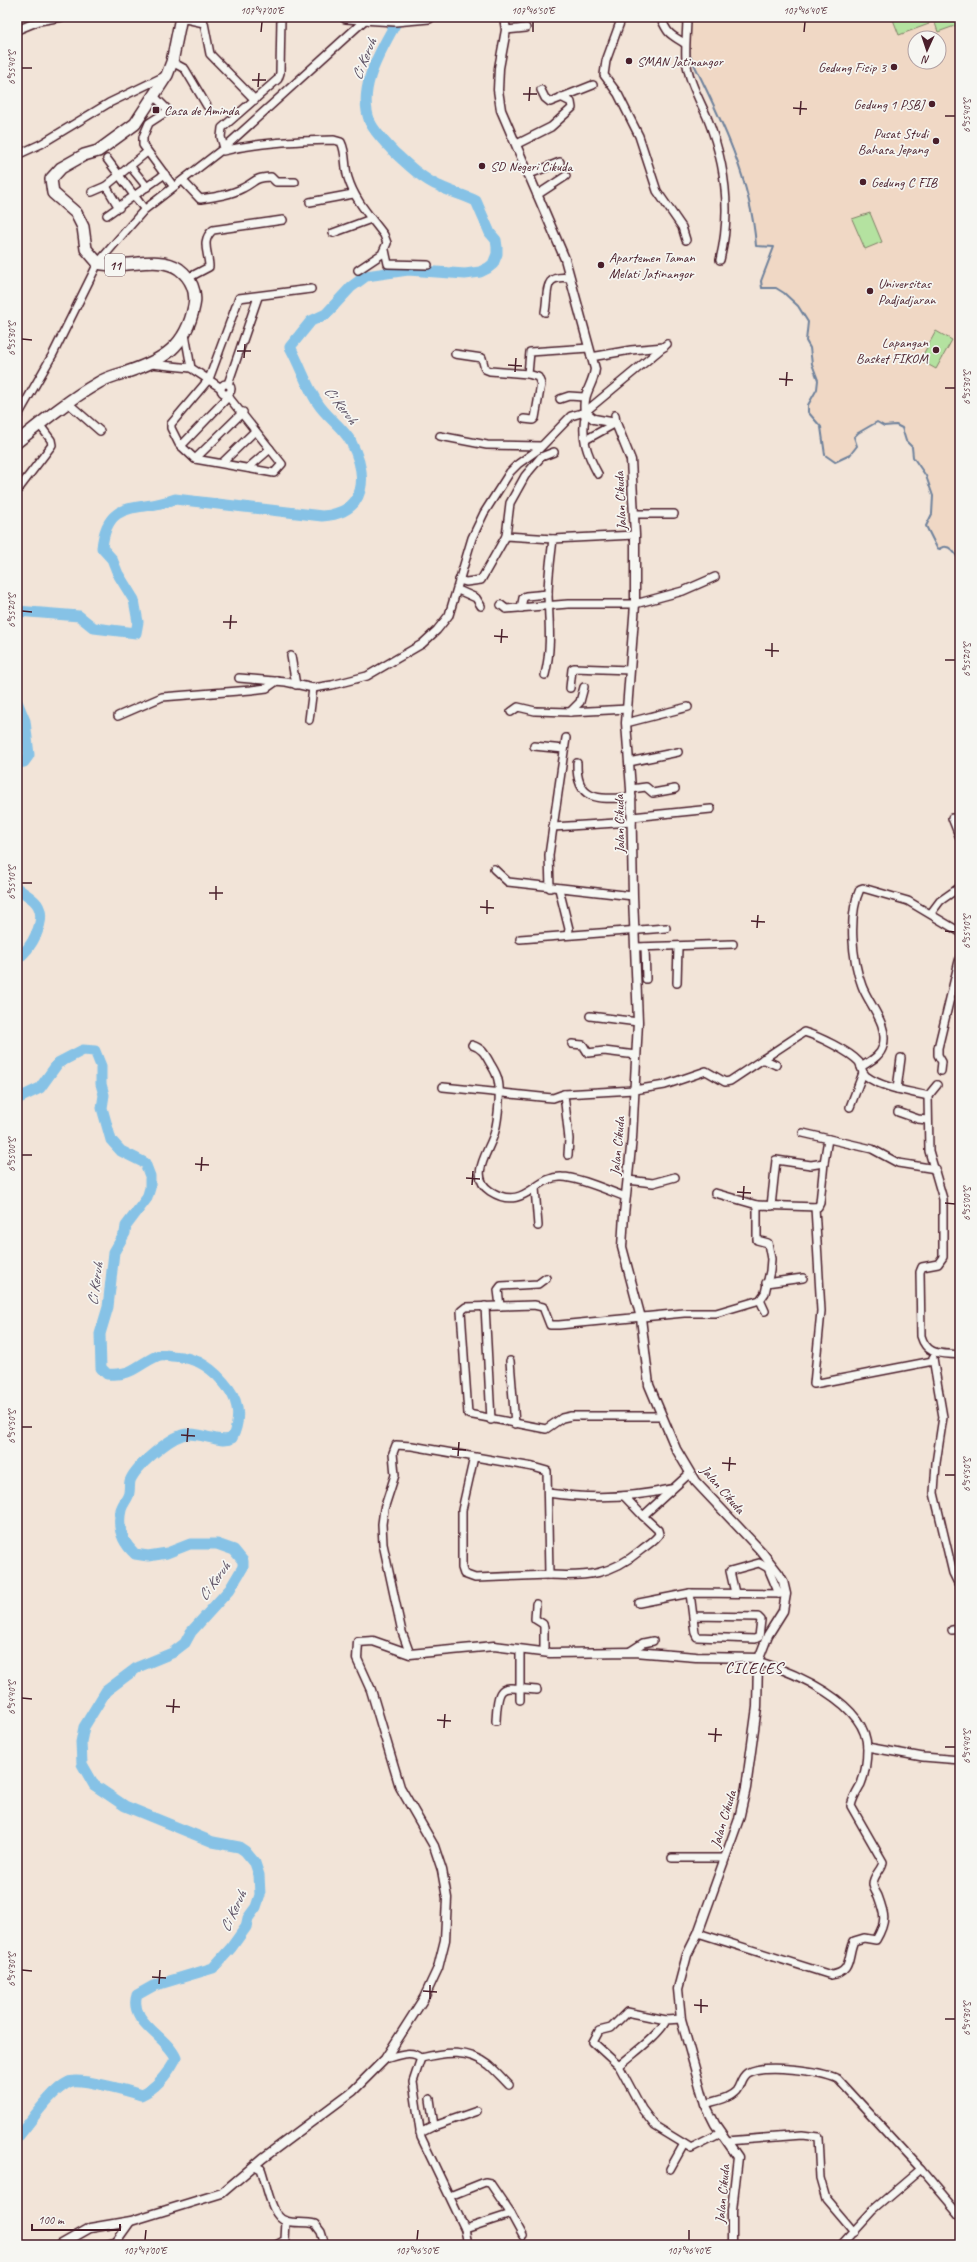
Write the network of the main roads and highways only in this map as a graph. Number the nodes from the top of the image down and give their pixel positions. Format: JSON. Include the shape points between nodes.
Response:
{"nodes":[{"id":1,"x":346,"y":17,"type":"edge"},
{"id":2,"x":429,"y":17,"type":"edge"},
{"id":3,"x":181,"y":18,"type":"edge"},
{"id":4,"x":382,"y":19,"type":"edge"},
{"id":5,"x":17,"y":442,"type":"edge"}],
"edges":[{"from":1,"to":4,"type":"highway"},
{"from":2,"to":4,"type":"highway","via":[[408,20]]},
{"from":3,"to":5,"type":"highway","number":"11","via":[[167,75],[135,124],[98,151],[70,163],[53,175],[51,180],[53,193],[72,208],[78,217],[83,227],[86,249],[98,264],[164,264],[179,269],[188,278],[196,296],[185,334],[174,348],[150,364],[104,379]]}]}
